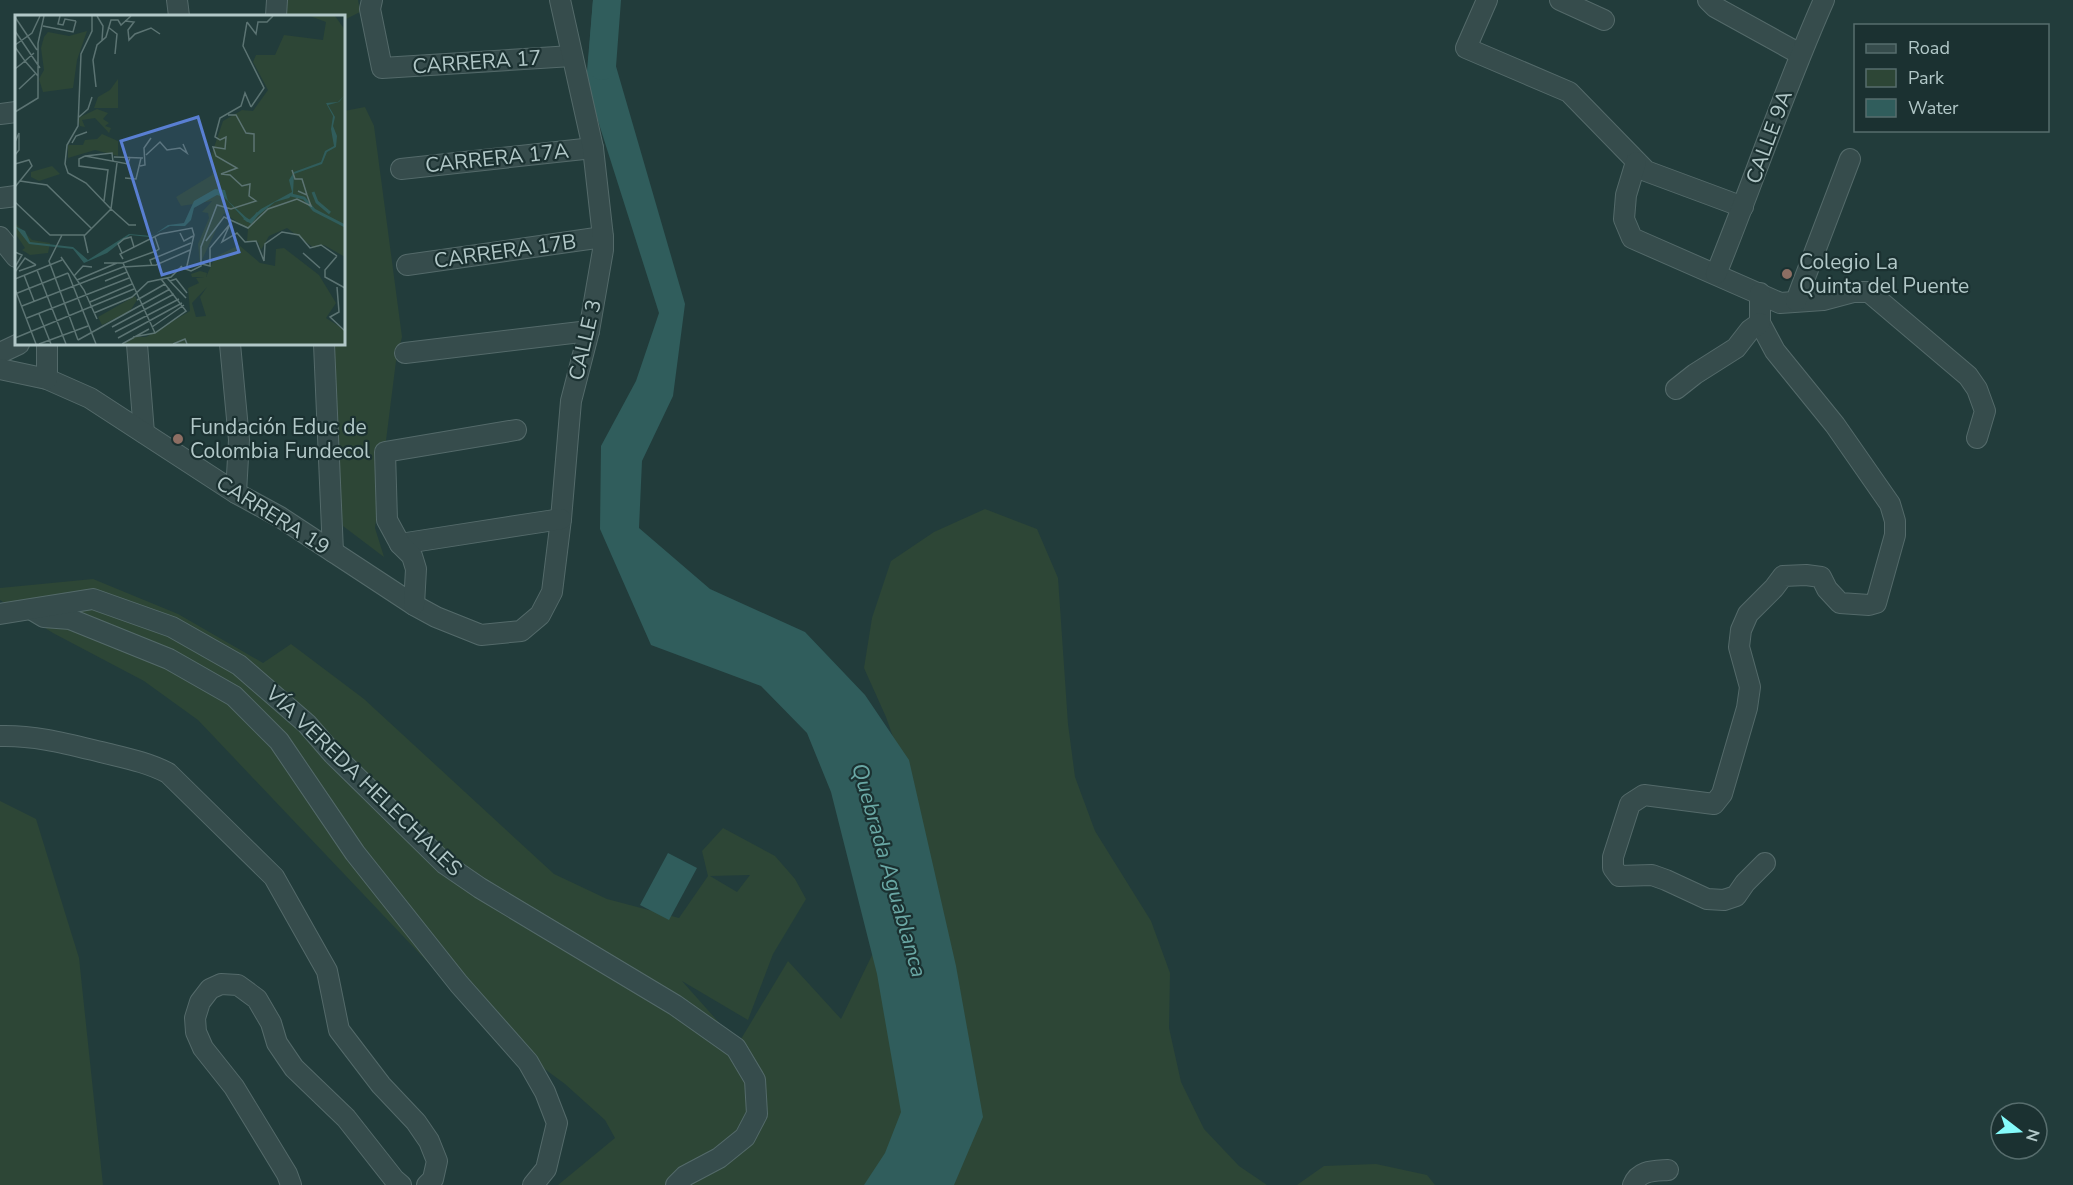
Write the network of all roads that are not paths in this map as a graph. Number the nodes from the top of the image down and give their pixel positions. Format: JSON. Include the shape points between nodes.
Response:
{"nodes":[{"id":1,"x":177,"y":0,"type":"edge"},
{"id":2,"x":277,"y":0,"type":"edge"},
{"id":3,"x":372,"y":0,"type":"edge"},
{"id":4,"x":560,"y":0,"type":"edge"},
{"id":5,"x":1488,"y":0,"type":"edge"},
{"id":6,"x":1560,"y":0,"type":"edge"},
{"id":7,"x":1824,"y":0,"type":"edge"},
{"id":8,"x":1712,"y":3,"type":"edge"},
{"id":9,"x":179,"y":15,"type":"edge"},
{"id":10,"x":276,"y":15,"type":"edge"},
{"id":11,"x":1604,"y":20,"type":"dead end"},
{"id":12,"x":1800,"y":54,"type":"junction"},
{"id":13,"x":572,"y":56,"type":"junction"},
{"id":14,"x":15,"y":112,"type":"edge"},
{"id":15,"x":0,"y":114,"type":"edge"},
{"id":16,"x":593,"y":148,"type":"junction"},
{"id":17,"x":1850,"y":159,"type":"dead end"},
{"id":18,"x":1636,"y":162,"type":"junction"},
{"id":19,"x":401,"y":169,"type":"dead end"},
{"id":20,"x":15,"y":196,"type":"edge"},
{"id":21,"x":0,"y":198,"type":"edge"},
{"id":22,"x":1743,"y":207,"type":"junction"},
{"id":23,"x":603,"y":237,"type":"junction"},
{"id":24,"x":407,"y":265,"type":"dead end"},
{"id":25,"x":1716,"y":274,"type":"junction"},
{"id":26,"x":1761,"y":293,"type":"junction"},
{"id":27,"x":1796,"y":301,"type":"junction"},
{"id":28,"x":1760,"y":323,"type":"junction"},
{"id":29,"x":590,"y":331,"type":"junction"},
{"id":30,"x":17,"y":345,"type":"edge"},
{"id":31,"x":47,"y":345,"type":"edge"},
{"id":32,"x":137,"y":345,"type":"edge"},
{"id":33,"x":230,"y":345,"type":"edge"},
{"id":34,"x":324,"y":345,"type":"edge"},
{"id":35,"x":0,"y":353,"type":"edge"},
{"id":36,"x":405,"y":353,"type":"dead end"},
{"id":37,"x":0,"y":369,"type":"edge"},
{"id":38,"x":47,"y":379,"type":"junction"},
{"id":39,"x":1676,"y":389,"type":"dead end"},
{"id":40,"x":516,"y":430,"type":"dead end"},
{"id":41,"x":144,"y":433,"type":"junction"},
{"id":42,"x":1977,"y":438,"type":"dead end"},
{"id":43,"x":236,"y":492,"type":"junction"},
{"id":44,"x":561,"y":519,"type":"junction"},
{"id":45,"x":400,"y":544,"type":"junction"},
{"id":46,"x":333,"y":552,"type":"junction"},
{"id":47,"x":414,"y":605,"type":"junction"},
{"id":48,"x":32,"y":610,"type":"junction"},
{"id":49,"x":0,"y":614,"type":"edge"},
{"id":50,"x":482,"y":636,"type":"joint"},
{"id":51,"x":0,"y":736,"type":"edge"},
{"id":52,"x":1765,"y":863,"type":"dead end"},
{"id":53,"x":1668,"y":1170,"type":"dead end"},
{"id":54,"x":291,"y":1185,"type":"edge"},
{"id":55,"x":401,"y":1185,"type":"edge"},
{"id":56,"x":427,"y":1185,"type":"edge"},
{"id":57,"x":533,"y":1185,"type":"edge"},
{"id":58,"x":676,"y":1185,"type":"edge"},
{"id":59,"x":1633,"y":1185,"type":"edge"}],
"edges":[{"from":1,"to":9,"type":"street"},
{"from":2,"to":10,"type":"street"},
{"from":3,"to":13,"type":"street","name":"CARRERA 17","via":[[370,9],[382,69]]},
{"from":4,"to":13,"type":"street","name":"CALLE 3"},
{"from":5,"to":18,"type":"street","via":[[1466,48],[1569,92]]},
{"from":6,"to":11,"type":"street"},
{"from":7,"to":12,"type":"street","name":"CALLE 9A"},
{"from":8,"to":12,"type":"street"},
{"from":12,"to":22,"type":"street","name":"CALLE 9A"},
{"from":13,"to":16,"type":"street","name":"CALLE 3"},
{"from":14,"to":15,"type":"street"},
{"from":16,"to":19,"type":"street","name":"CARRERA 17A"},
{"from":16,"to":23,"type":"street","name":"CALLE 3"},
{"from":17,"to":27,"type":"street"},
{"from":18,"to":22,"type":"street","via":[[1646,171]]},
{"from":18,"to":25,"type":"street","via":[[1624,219],[1632,238]]},
{"from":20,"to":21,"type":"street"},
{"from":22,"to":25,"type":"street","name":"CALLE 9A"},
{"from":23,"to":24,"type":"street","name":"CARRERA 17B"},
{"from":23,"to":29,"type":"street","name":"CALLE 3"},
{"from":25,"to":26,"type":"street"},
{"from":26,"to":27,"type":"street","via":[[1780,303]]},
{"from":26,"to":28,"type":"street"},
{"from":27,"to":42,"type":"street","via":[[1869,292],[1968,376],[1985,411]]},
{"from":28,"to":39,"type":"street","via":[[1736,348]]},
{"from":28,"to":52,"type":"street","via":[[1775,351],[1835,425],[1890,504],[1895,521],[1892,549],[1876,603],[1840,603],[1821,577],[1783,576],[1748,614],[1739,646],[1750,687],[1747,708],[1722,794],[1713,804],[1644,795],[1630,804],[1613,868],[1619,876],[1652,875],[1707,899],[1724,900],[1736,896]]},
{"from":29,"to":36,"type":"street"},
{"from":29,"to":44,"type":"street","name":"CALLE 3","via":[[571,401]]},
{"from":30,"to":35,"type":"street"},
{"from":31,"to":38,"type":"street"},
{"from":32,"to":41,"type":"street"},
{"from":33,"to":43,"type":"street","via":[[239,440]]},
{"from":34,"to":46,"type":"street"},
{"from":37,"to":38,"type":"street","name":"CARRERA 19"},
{"from":38,"to":41,"type":"street","name":"CARRERA 19","via":[[90,398]]},
{"from":40,"to":45,"type":"street","via":[[385,452],[387,520]]},
{"from":41,"to":43,"type":"street","name":"CARRERA 19"},
{"from":43,"to":46,"type":"street","name":"CARRERA 19"},
{"from":44,"to":45,"type":"street"},
{"from":44,"to":50,"type":"street","name":"CALLE 3","via":[[552,592],[540,615],[521,631]]},
{"from":45,"to":47,"type":"street","via":[[412,556],[416,569]]},
{"from":46,"to":47,"type":"street","name":"CARRERA 19"},
{"from":47,"to":50,"type":"street","name":"CARRERA 19"},
{"from":48,"to":49,"type":"street","name":"VÍA VEREDA HELECHALES"},
{"from":48,"to":57,"type":"street","via":[[44,617],[70,619],[169,659],[234,696],[279,741],[355,852],[459,984],[528,1062],[557,1123],[546,1169]]},
{"from":48,"to":58,"type":"street","name":"VÍA VEREDA HELECHALES","via":[[93,599],[172,627],[239,665],[307,724],[445,864],[675,1005],[736,1048],[755,1080],[757,1114],[745,1137]]},
{"from":51,"to":56,"type":"street","via":[[52,740],[150,764],[168,773],[274,877],[327,971],[339,1030],[429,1142],[437,1161],[433,1179]]},
{"from":53,"to":59,"type":"street","via":[[1648,1171],[1635,1179]]},
{"from":54,"to":55,"type":"street","via":[[196,1032],[200,1002],[210,989],[221,984],[238,985],[257,999],[272,1023],[277,1043],[294,1068],[346,1118]]}]}
